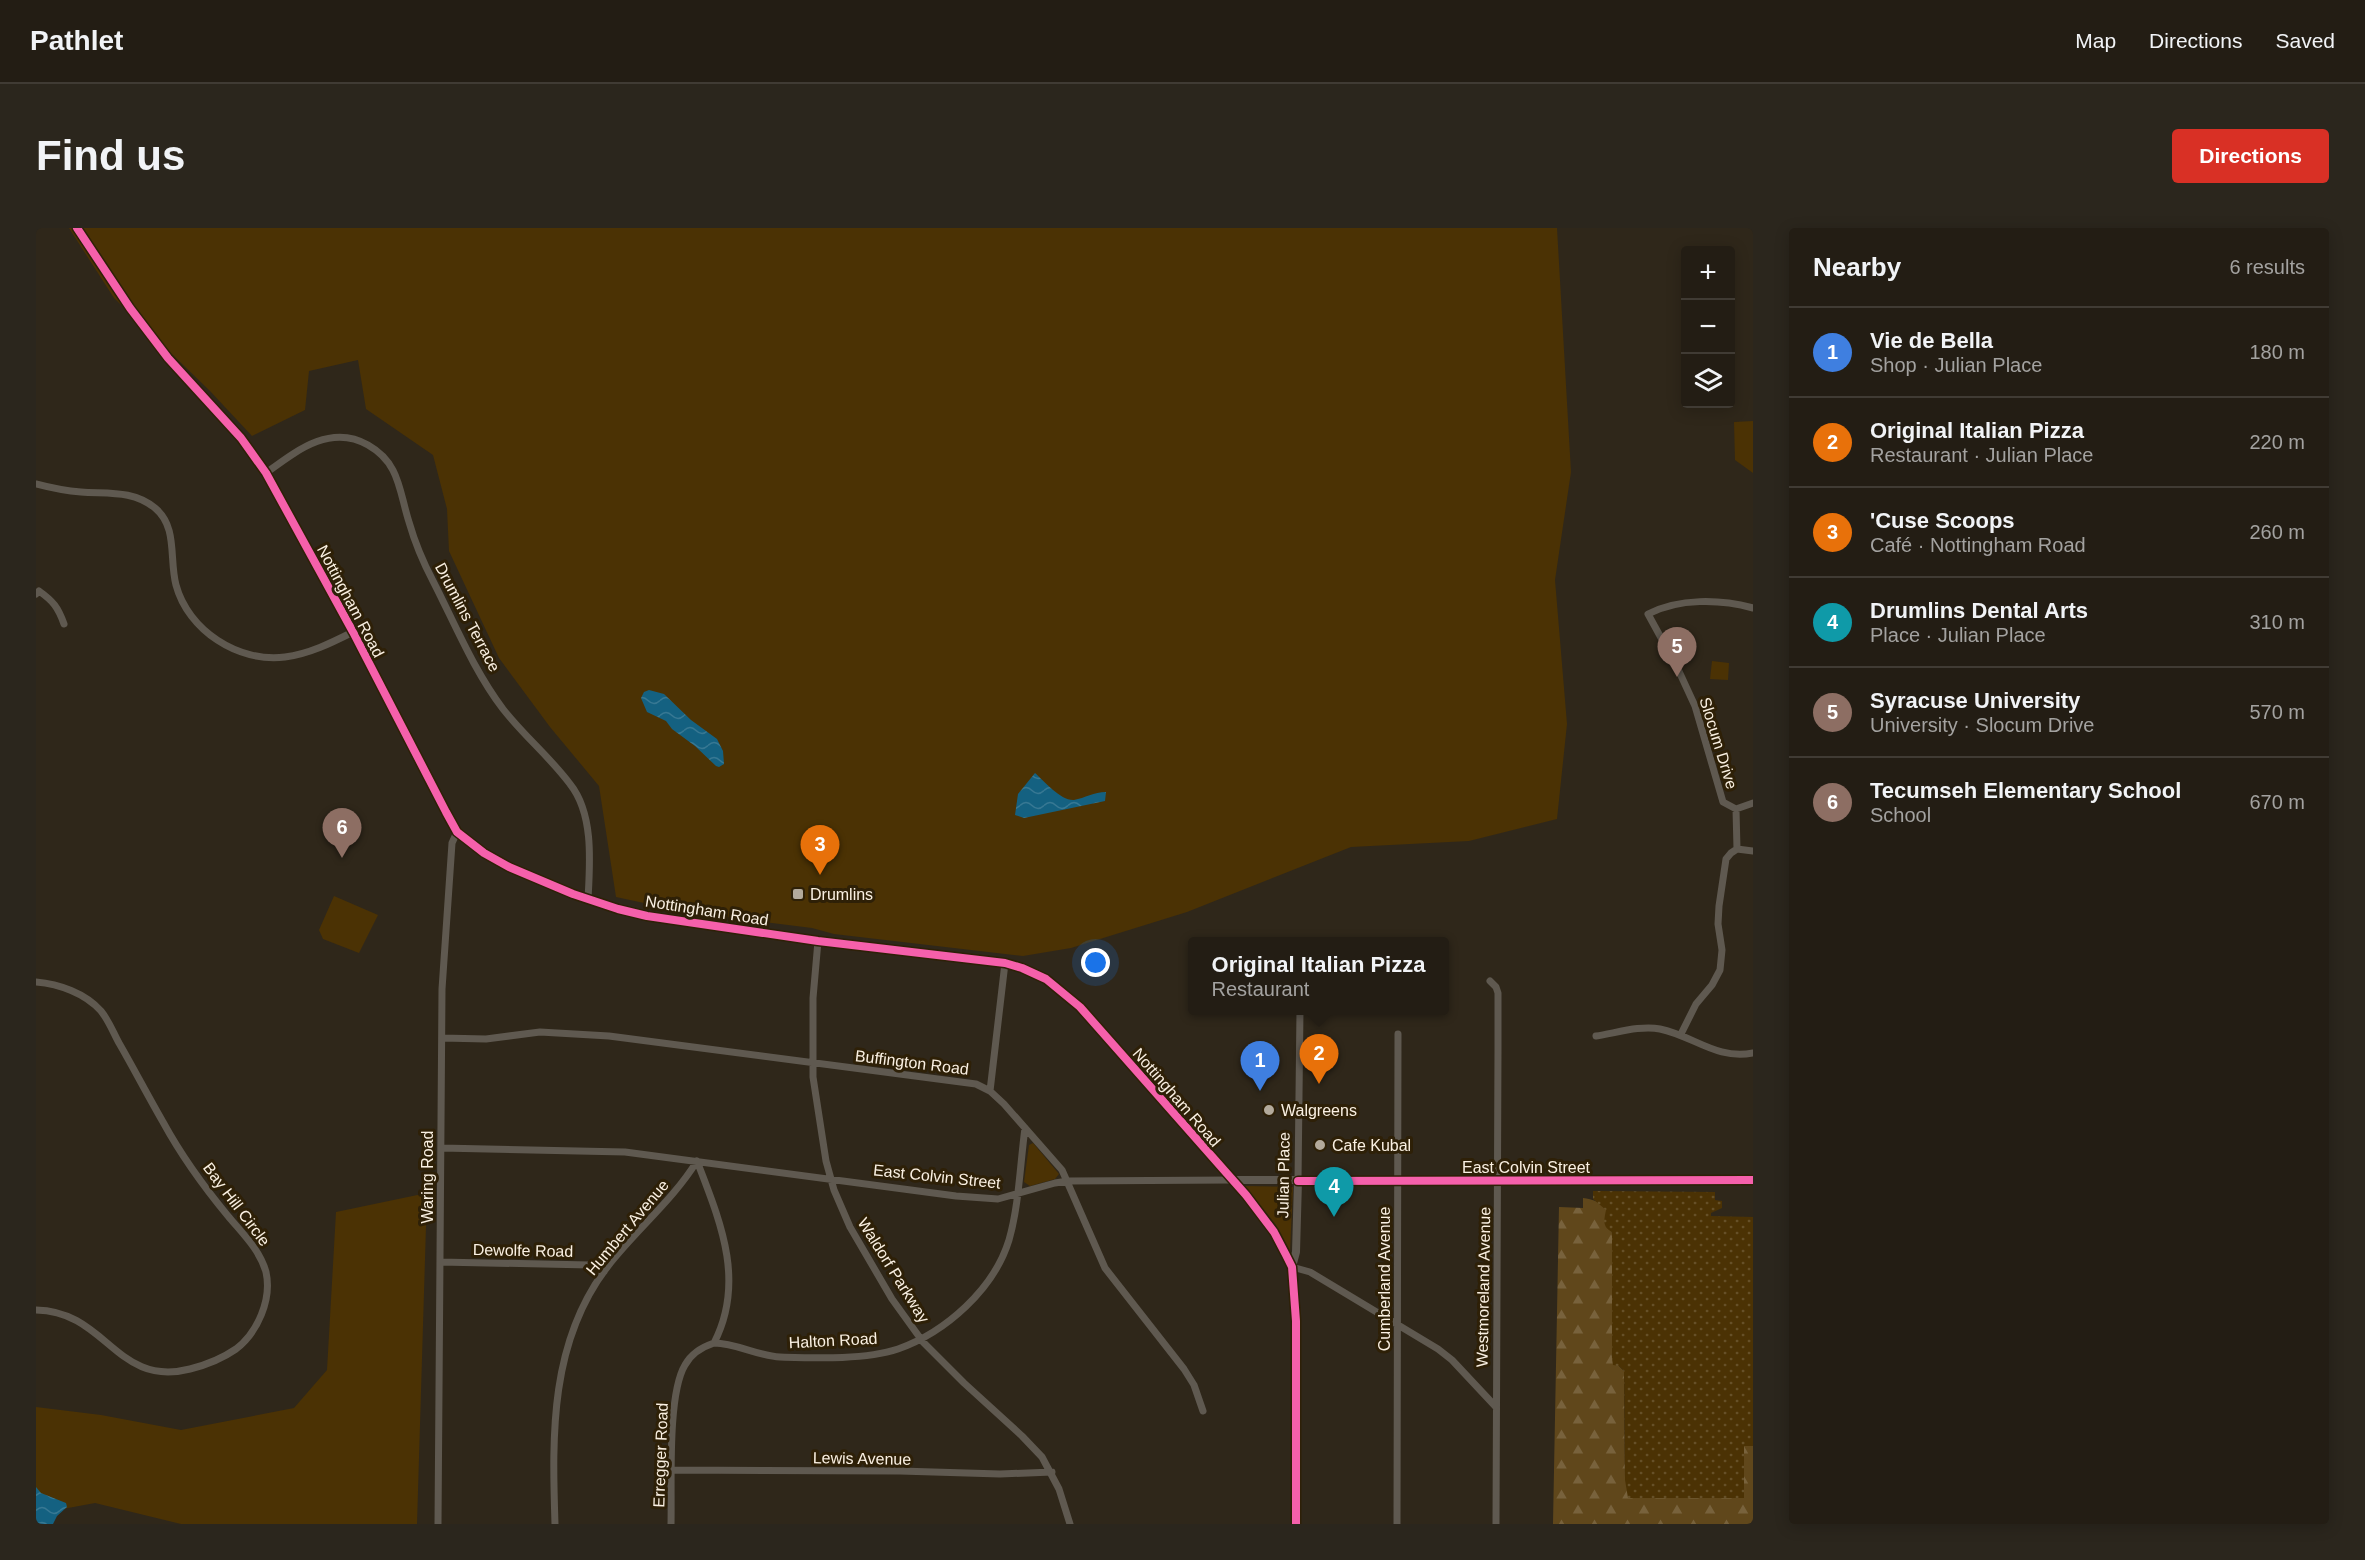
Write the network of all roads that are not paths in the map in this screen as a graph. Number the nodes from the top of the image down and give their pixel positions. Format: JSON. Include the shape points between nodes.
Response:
{"nodes":[{"id":1,"x":77,"y":228,"type":"edge"},
{"id":2,"x":266,"y":473,"type":"junction"},
{"id":3,"x":36,"y":484,"type":"edge"},
{"id":4,"x":37,"y":590,"type":"edge"},
{"id":5,"x":1753,"y":608,"type":"edge"},
{"id":6,"x":64,"y":624,"type":"dead end"},
{"id":7,"x":353,"y":632,"type":"junction"},
{"id":8,"x":1753,"y":803,"type":"edge"},
{"id":9,"x":1736,"y":809,"type":"junction"},
{"id":10,"x":458,"y":832,"type":"junction"},
{"id":11,"x":1737,"y":849,"type":"junction"},
{"id":12,"x":1753,"y":851,"type":"edge"},
{"id":13,"x":588,"y":899,"type":"junction"},
{"id":14,"x":818,"y":941,"type":"junction"},
{"id":15,"x":1005,"y":963,"type":"junction"},
{"id":16,"x":1490,"y":981,"type":"dead end"},
{"id":17,"x":36,"y":982,"type":"edge"},
{"id":18,"x":1300,"y":1015,"type":"edge"},
{"id":19,"x":1398,"y":1034,"type":"dead end"},
{"id":20,"x":1681,"y":1034,"type":"junction"},
{"id":21,"x":1596,"y":1036,"type":"dead end"},
{"id":22,"x":442,"y":1038,"type":"junction"},
{"id":23,"x":1753,"y":1053,"type":"edge"},
{"id":24,"x":812,"y":1062,"type":"junction"},
{"id":25,"x":990,"y":1091,"type":"junction"},
{"id":26,"x":1025,"y":1128,"type":"junction"},
{"id":27,"x":441,"y":1148,"type":"junction"},
{"id":28,"x":697,"y":1161,"type":"junction"},
{"id":29,"x":831,"y":1180,"type":"junction"},
{"id":30,"x":1231,"y":1180,"type":"junction"},
{"id":31,"x":1498,"y":1180,"type":"junction"},
{"id":32,"x":1753,"y":1180,"type":"edge"},
{"id":33,"x":1068,"y":1181,"type":"junction"},
{"id":34,"x":1299,"y":1181,"type":"junction"},
{"id":35,"x":1398,"y":1181,"type":"junction"},
{"id":36,"x":1017,"y":1195,"type":"junction"},
{"id":37,"x":441,"y":1262,"type":"junction"},
{"id":38,"x":1292,"y":1268,"type":"junction"},
{"id":39,"x":604,"y":1272,"type":"junction"},
{"id":40,"x":36,"y":1310,"type":"edge"},
{"id":41,"x":1397,"y":1324,"type":"junction"},
{"id":42,"x":920,"y":1338,"type":"junction"},
{"id":43,"x":714,"y":1343,"type":"junction"},
{"id":44,"x":1496,"y":1407,"type":"junction"},
{"id":45,"x":1203,"y":1411,"type":"dead end"},
{"id":46,"x":672,"y":1470,"type":"junction"},
{"id":47,"x":1052,"y":1472,"type":"junction"},
{"id":48,"x":438,"y":1524,"type":"edge"},
{"id":49,"x":555,"y":1524,"type":"edge"},
{"id":50,"x":671,"y":1524,"type":"edge"},
{"id":51,"x":1070,"y":1524,"type":"edge"},
{"id":52,"x":1296,"y":1524,"type":"edge"},
{"id":53,"x":1397,"y":1524,"type":"edge"},
{"id":54,"x":1496,"y":1524,"type":"edge"}],
"edges":[{"from":1,"to":2,"type":"street","name":"Nottingham Road","via":[[168,358],[241,438]]},
{"from":2,"to":7,"type":"street","name":"Nottingham Road"},
{"from":2,"to":13,"type":"street","name":"Drumlins Terrace","via":[[312,442],[333,437],[359,440],[383,456],[401,487],[425,566],[480,670],[503,709],[570,784],[580,803],[586,820]]},
{"from":3,"to":7,"type":"street","via":[[79,492],[132,495],[156,509],[168,525],[181,599],[198,624],[224,644],[266,658],[283,658],[303,654]]},
{"from":4,"to":6,"type":"street","via":[[58,606]]},
{"from":5,"to":9,"type":"street","name":"Slocum Drive","via":[[1712,601],[1648,614],[1695,706],[1723,802]]},
{"from":7,"to":10,"type":"street","name":"Nottingham Road"},
{"from":8,"to":9,"type":"street","name":"Slocum Drive"},
{"from":9,"to":11,"type":"street","name":"Slocum Drive"},
{"from":10,"to":13,"type":"street","name":"Nottingham Road","via":[[509,867]]},
{"from":10,"to":22,"type":"street","name":"Waring Road","via":[[452,843]]},
{"from":11,"to":12,"type":"street"},
{"from":11,"to":20,"type":"street","via":[[1726,859],[1720,887],[1720,970]]},
{"from":13,"to":14,"type":"street","name":"Nottingham Road","via":[[647,916]]},
{"from":14,"to":15,"type":"street","name":"Nottingham Road"},
{"from":14,"to":24,"type":"street","name":"Waldorf Parkway"},
{"from":15,"to":25,"type":"street"},
{"from":15,"to":30,"type":"street","name":"Nottingham Road","via":[[1046,979],[1068,995]]},
{"from":16,"to":31,"type":"street","name":"Westmoreland Avenue","via":[[1498,993]]},
{"from":17,"to":40,"type":"street","name":"Bay Hill Circle","via":[[76,993],[100,1010],[183,1154],[252,1244],[261,1259],[267,1284],[260,1317],[238,1347],[200,1366],[174,1373],[147,1370],[130,1361],[79,1320]]},
{"from":18,"to":34,"type":"street","name":"Julian Place"},
{"from":19,"to":35,"type":"street","name":"Cumberland Avenue"},
{"from":20,"to":21,"type":"street","via":[[1648,1029]]},
{"from":20,"to":23,"type":"street","via":[[1712,1050],[1732,1055]]},
{"from":22,"to":24,"type":"street","name":"Buffington Road","via":[[486,1039],[571,1032]]},
{"from":22,"to":27,"type":"street","name":"Waring Road"},
{"from":24,"to":25,"type":"street","name":"Buffington Road","via":[[976,1084]]},
{"from":24,"to":29,"type":"street","name":"Waldorf Parkway"},
{"from":25,"to":26,"type":"street","name":"Buffington Road"},
{"from":26,"to":33,"type":"street","name":"Buffington Road"},
{"from":26,"to":36,"type":"street","name":"Halton Road"},
{"from":27,"to":28,"type":"street","name":"East Colvin Street","via":[[625,1152]]},
{"from":27,"to":37,"type":"street","name":"Waring Road"},
{"from":28,"to":29,"type":"street","name":"East Colvin Street"},
{"from":28,"to":39,"type":"street","name":"Humbert Avenue"},
{"from":28,"to":43,"type":"street","via":[[727,1245],[725,1317]]},
{"from":29,"to":36,"type":"street","name":"East Colvin Street","via":[[956,1196],[998,1199]]},
{"from":29,"to":42,"type":"street","name":"Waldorf Parkway","via":[[866,1257]]},
{"from":30,"to":33,"type":"street","name":"East Colvin Street"},
{"from":30,"to":34,"type":"street","name":"East Colvin Street"},
{"from":30,"to":38,"type":"street","name":"Nottingham Road","via":[[1274,1232]]},
{"from":31,"to":32,"type":"street","name":"East Colvin Street"},
{"from":31,"to":35,"type":"street","name":"East Colvin Street"},
{"from":31,"to":44,"type":"street","name":"Westmoreland Avenue"},
{"from":33,"to":36,"type":"street","name":"East Colvin Street"},
{"from":33,"to":45,"type":"street","name":"Buffington Road","via":[[1105,1268],[1184,1369]]},
{"from":34,"to":35,"type":"street","name":"East Colvin Street"},
{"from":34,"to":38,"type":"street","name":"Julian Place"},
{"from":35,"to":41,"type":"street","name":"Cumberland Avenue"},
{"from":36,"to":42,"type":"street","name":"Halton Road","via":[[1008,1242],[998,1266],[960,1311]]},
{"from":37,"to":39,"type":"street","name":"Dewolfe Road","via":[[590,1265]]},
{"from":37,"to":48,"type":"street","name":"Waring Road"},
{"from":38,"to":41,"type":"street","via":[[1310,1272]]},
{"from":38,"to":52,"type":"street","name":"Nottingham Road","via":[[1296,1321]]},
{"from":39,"to":49,"type":"street","name":"Humbert Avenue","via":[[574,1326],[561,1370],[555,1411]]},
{"from":41,"to":44,"type":"street","via":[[1452,1360]]},
{"from":41,"to":53,"type":"street","name":"Cumberland Avenue"},
{"from":42,"to":43,"type":"street","name":"Halton Road","via":[[898,1349],[843,1356],[779,1357]]},
{"from":42,"to":47,"type":"street","name":"Waldorf Parkway","via":[[1022,1436]]},
{"from":43,"to":46,"type":"street","name":"Erregger Road","via":[[698,1349],[678,1380]]},
{"from":44,"to":54,"type":"street","name":"Westmoreland Avenue"},
{"from":46,"to":47,"type":"street","name":"Lewis Avenue"},
{"from":46,"to":50,"type":"street","name":"Erregger Road"},
{"from":47,"to":51,"type":"street","name":"Waldorf Parkway"}]}
